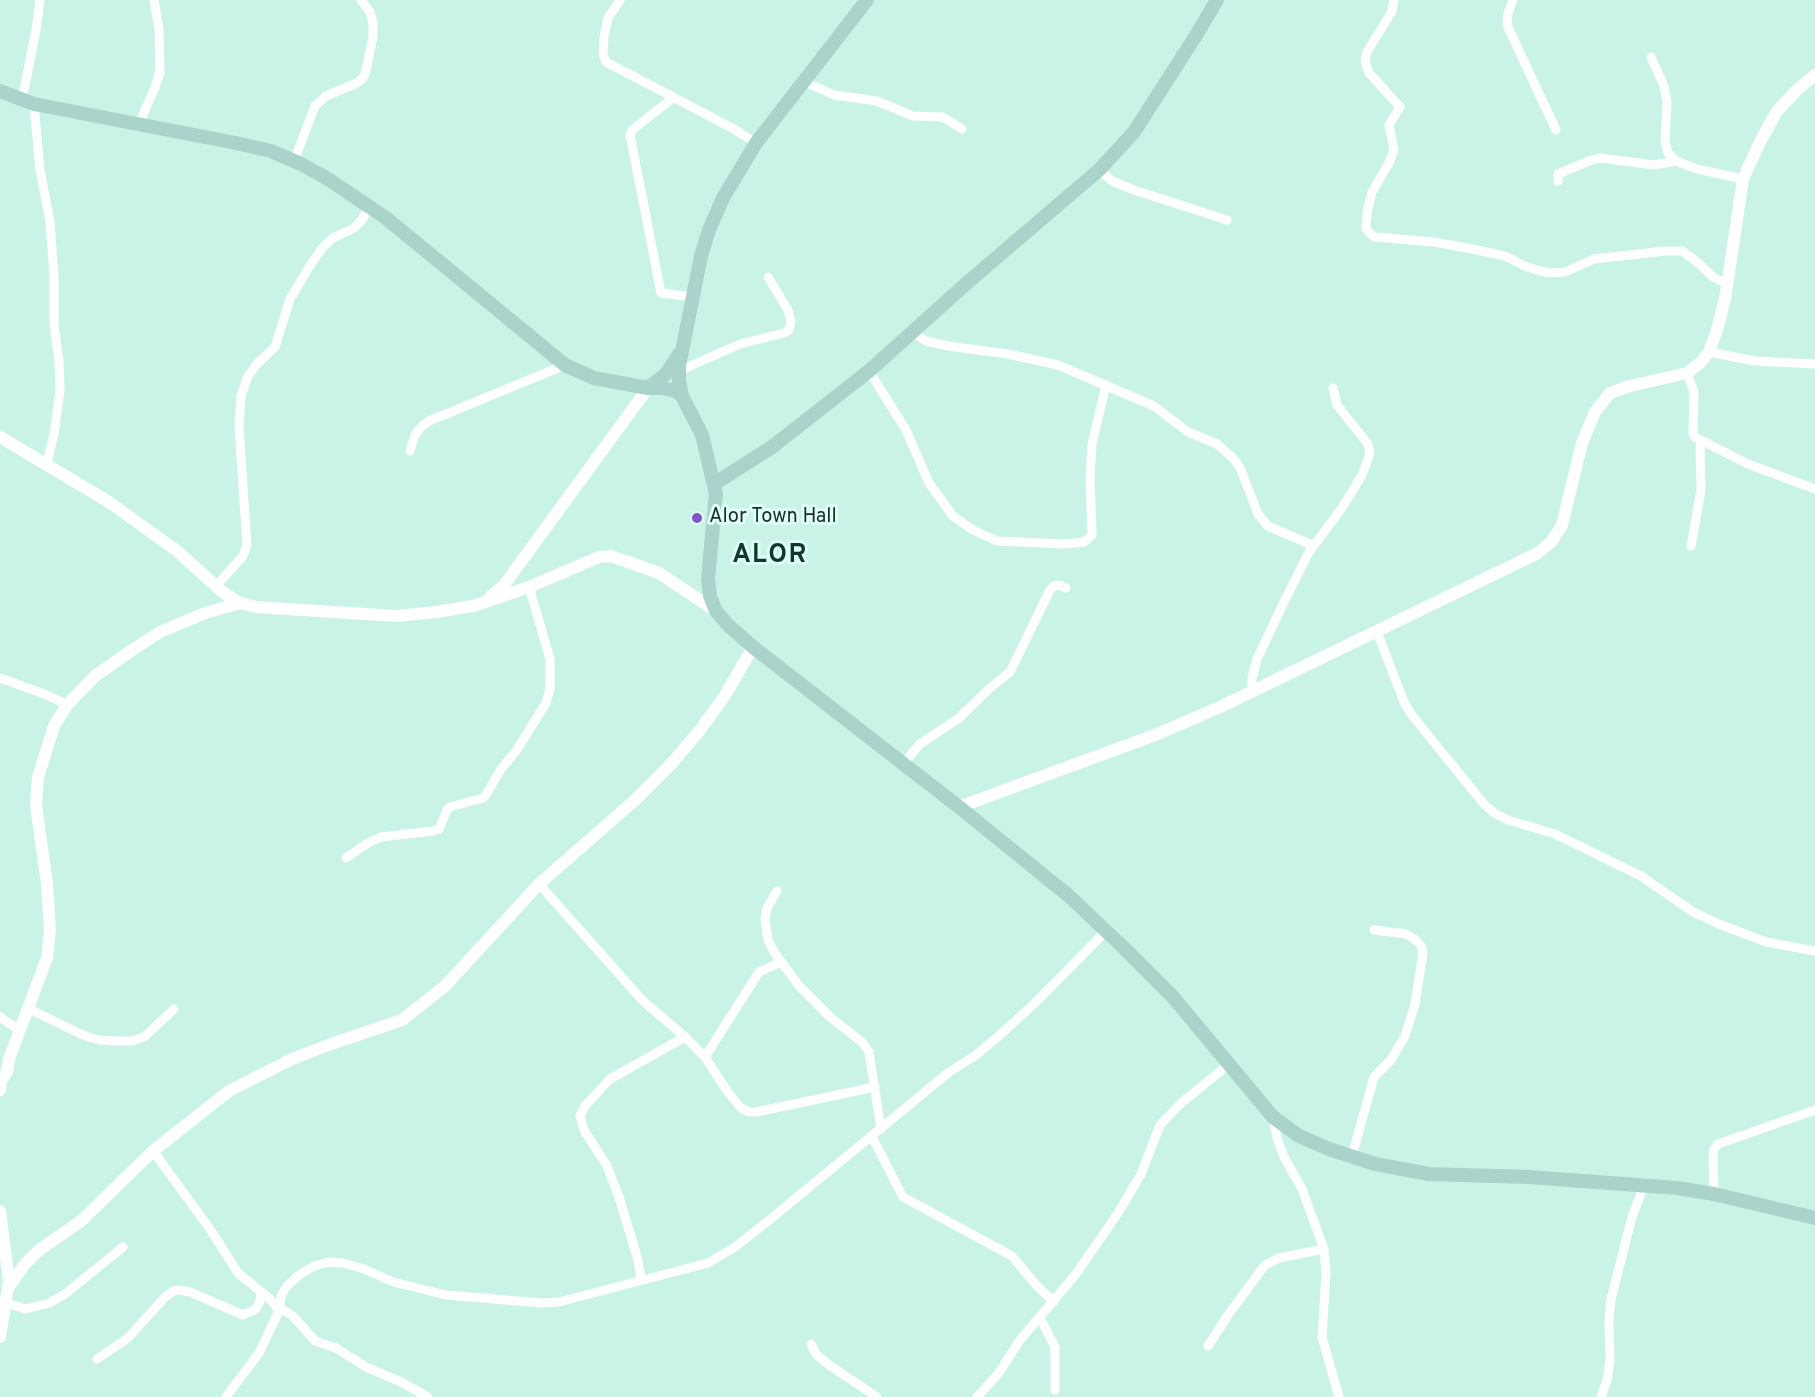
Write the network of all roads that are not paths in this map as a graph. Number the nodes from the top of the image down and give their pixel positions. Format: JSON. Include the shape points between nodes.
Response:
{"nodes":[{"id":1,"x":40,"y":0,"type":"edge"},
{"id":2,"x":154,"y":0,"type":"edge"},
{"id":3,"x":361,"y":0,"type":"edge"},
{"id":4,"x":620,"y":0,"type":"edge"},
{"id":5,"x":867,"y":0,"type":"edge"},
{"id":6,"x":1216,"y":0,"type":"edge"},
{"id":7,"x":1394,"y":0,"type":"edge"},
{"id":8,"x":1513,"y":0,"type":"edge"},
{"id":9,"x":1651,"y":57,"type":"dead end"},
{"id":10,"x":1814,"y":77,"type":"edge"},
{"id":11,"x":803,"y":81,"type":"junction"},
{"id":12,"x":0,"y":91,"type":"edge"},
{"id":13,"x":673,"y":98,"type":"junction"},
{"id":14,"x":28,"y":102,"type":"junction"},
{"id":15,"x":140,"y":124,"type":"junction"},
{"id":16,"x":962,"y":129,"type":"dead end"},
{"id":17,"x":1556,"y":130,"type":"dead end"},
{"id":18,"x":756,"y":143,"type":"junction"},
{"id":19,"x":294,"y":161,"type":"junction"},
{"id":20,"x":1676,"y":161,"type":"junction"},
{"id":21,"x":1099,"y":170,"type":"junction"},
{"id":22,"x":1743,"y":178,"type":"junction"},
{"id":23,"x":1558,"y":181,"type":"dead end"},
{"id":24,"x":370,"y":207,"type":"junction"},
{"id":25,"x":1227,"y":220,"type":"dead end"},
{"id":26,"x":768,"y":278,"type":"dead end"},
{"id":27,"x":1727,"y":284,"type":"junction"},
{"id":28,"x":693,"y":297,"type":"junction"},
{"id":29,"x":913,"y":333,"type":"junction"},
{"id":30,"x":683,"y":347,"type":"junction"},
{"id":31,"x":1709,"y":352,"type":"junction"},
{"id":32,"x":1815,"y":364,"type":"edge"},
{"id":33,"x":565,"y":365,"type":"junction"},
{"id":34,"x":679,"y":371,"type":"junction"},
{"id":35,"x":869,"y":371,"type":"junction"},
{"id":36,"x":1687,"y":373,"type":"junction"},
{"id":37,"x":1106,"y":385,"type":"junction"},
{"id":38,"x":648,"y":388,"type":"junction"},
{"id":39,"x":1333,"y":388,"type":"dead end"},
{"id":40,"x":682,"y":396,"type":"junction"},
{"id":41,"x":0,"y":437,"type":"edge"},
{"id":42,"x":1700,"y":441,"type":"junction"},
{"id":43,"x":410,"y":451,"type":"dead end"},
{"id":44,"x":47,"y":464,"type":"junction"},
{"id":45,"x":714,"y":484,"type":"junction"},
{"id":46,"x":1815,"y":489,"type":"edge"},
{"id":47,"x":1314,"y":546,"type":"junction"},
{"id":48,"x":1691,"y":546,"type":"dead end"},
{"id":49,"x":510,"y":577,"type":"junction"},
{"id":50,"x":216,"y":586,"type":"junction"},
{"id":51,"x":529,"y":587,"type":"junction"},
{"id":52,"x":1066,"y":588,"type":"dead end"},
{"id":53,"x":516,"y":590,"type":"junction"},
{"id":54,"x":484,"y":602,"type":"junction"},
{"id":55,"x":240,"y":603,"type":"junction"},
{"id":56,"x":716,"y":610,"type":"junction"},
{"id":57,"x":1377,"y":632,"type":"junction"},
{"id":58,"x":753,"y":647,"type":"junction"},
{"id":59,"x":0,"y":678,"type":"edge"},
{"id":60,"x":1252,"y":692,"type":"junction"},
{"id":61,"x":67,"y":705,"type":"junction"},
{"id":62,"x":903,"y":764,"type":"junction"},
{"id":63,"x":959,"y":807,"type":"junction"},
{"id":64,"x":346,"y":858,"type":"dead end"},
{"id":65,"x":539,"y":884,"type":"junction"},
{"id":66,"x":777,"y":891,"type":"dead end"},
{"id":67,"x":1374,"y":930,"type":"dead end"},
{"id":68,"x":1106,"y":931,"type":"junction"},
{"id":69,"x":1815,"y":951,"type":"edge"},
{"id":70,"x":781,"y":962,"type":"junction"},
{"id":71,"x":29,"y":1009,"type":"junction"},
{"id":72,"x":174,"y":1009,"type":"dead end"},
{"id":73,"x":0,"y":1017,"type":"edge"},
{"id":74,"x":19,"y":1030,"type":"junction"},
{"id":75,"x":685,"y":1037,"type":"junction"},
{"id":76,"x":705,"y":1057,"type":"junction"},
{"id":77,"x":1228,"y":1065,"type":"junction"},
{"id":78,"x":875,"y":1087,"type":"junction"},
{"id":79,"x":0,"y":1090,"type":"edge"},
{"id":80,"x":1815,"y":1110,"type":"edge"},
{"id":81,"x":1274,"y":1117,"type":"junction"},
{"id":82,"x":881,"y":1130,"type":"junction"},
{"id":83,"x":872,"y":1137,"type":"junction"},
{"id":84,"x":153,"y":1151,"type":"junction"},
{"id":85,"x":1352,"y":1156,"type":"junction"},
{"id":86,"x":1644,"y":1185,"type":"junction"},
{"id":87,"x":1714,"y":1194,"type":"junction"},
{"id":88,"x":0,"y":1211,"type":"edge"},
{"id":89,"x":1815,"y":1218,"type":"edge"},
{"id":90,"x":123,"y":1247,"type":"dead end"},
{"id":91,"x":1323,"y":1250,"type":"junction"},
{"id":92,"x":641,"y":1280,"type":"junction"},
{"id":93,"x":287,"y":1286,"type":"junction"},
{"id":94,"x":8,"y":1288,"type":"junction"},
{"id":95,"x":264,"y":1294,"type":"junction"},
{"id":96,"x":1054,"y":1302,"type":"junction"},
{"id":97,"x":7,"y":1303,"type":"junction"},
{"id":98,"x":279,"y":1309,"type":"junction"},
{"id":99,"x":1040,"y":1318,"type":"junction"},
{"id":100,"x":0,"y":1337,"type":"edge"},
{"id":101,"x":811,"y":1344,"type":"dead end"},
{"id":102,"x":1208,"y":1346,"type":"dead end"},
{"id":103,"x":97,"y":1359,"type":"dead end"},
{"id":104,"x":1055,"y":1390,"type":"dead end"},
{"id":105,"x":225,"y":1397,"type":"edge"},
{"id":106,"x":428,"y":1397,"type":"edge"},
{"id":107,"x":877,"y":1397,"type":"edge"},
{"id":108,"x":977,"y":1397,"type":"edge"},
{"id":109,"x":1339,"y":1397,"type":"edge"},
{"id":110,"x":1601,"y":1397,"type":"edge"}],
"edges":[{"from":1,"to":14,"type":"street"},
{"from":2,"to":15,"type":"street","via":[[159,72]]},
{"from":3,"to":19,"type":"street","via":[[373,23],[366,71],[357,83],[326,96],[315,106]]},
{"from":4,"to":13,"type":"street","via":[[608,18],[603,54],[606,63]]},
{"from":5,"to":11,"type":"main road"},
{"from":6,"to":21,"type":"main road","via":[[1134,132]]},
{"from":7,"to":27,"type":"street","via":[[1365,61],[1369,73],[1400,107],[1389,125],[1394,150],[1372,192],[1366,228],[1370,233],[1505,256],[1548,273],[1565,272],[1603,258],[1682,251]]},
{"from":8,"to":17,"type":"street","via":[[1507,25]]},
{"from":9,"to":20,"type":"street","via":[[1667,102],[1668,153]]},
{"from":10,"to":22,"type":"street","via":[[1777,111]]},
{"from":11,"to":16,"type":"street","via":[[834,95],[876,101],[913,116],[944,117]]},
{"from":11,"to":18,"type":"main road"},
{"from":12,"to":14,"type":"main road"},
{"from":13,"to":18,"type":"street"},
{"from":13,"to":28,"type":"street","via":[[630,135],[661,293]]},
{"from":14,"to":15,"type":"main road"},
{"from":14,"to":44,"type":"street","via":[[50,222],[60,381]]},
{"from":15,"to":19,"type":"main road","via":[[236,142]]},
{"from":18,"to":28,"type":"main road","via":[[709,230]]},
{"from":19,"to":24,"type":"main road","via":[[328,178]]},
{"from":20,"to":22,"type":"street"},
{"from":20,"to":23,"type":"street","via":[[1654,165],[1600,158],[1558,174]]},
{"from":21,"to":25,"type":"street","via":[[1112,181],[1134,190]]},
{"from":21,"to":29,"type":"main road"},
{"from":22,"to":27,"type":"street"},
{"from":24,"to":33,"type":"main road"},
{"from":24,"to":50,"type":"street","via":[[354,228],[323,247],[290,299],[275,347],[247,378],[241,396],[239,428],[248,544],[243,556]]},
{"from":26,"to":34,"type":"street","via":[[788,310],[789,330],[740,344]]},
{"from":27,"to":31,"type":"street"},
{"from":28,"to":30,"type":"main road"},
{"from":29,"to":35,"type":"main road"},
{"from":29,"to":37,"type":"street","via":[[948,346],[1058,365]]},
{"from":30,"to":34,"type":"main road"},
{"from":30,"to":38,"type":"main road","via":[[666,374]]},
{"from":31,"to":32,"type":"street","via":[[1755,361]]},
{"from":31,"to":36,"type":"street"},
{"from":33,"to":38,"type":"main road","via":[[594,378]]},
{"from":33,"to":43,"type":"street","via":[[429,421],[415,435]]},
{"from":34,"to":40,"type":"main road"},
{"from":35,"to":37,"type":"street","via":[[906,430],[929,483],[952,516],[997,541],[1065,544],[1084,542],[1092,535],[1092,444]]},
{"from":35,"to":45,"type":"main road","via":[[772,447]]},
{"from":36,"to":42,"type":"street","via":[[1694,399],[1693,433]]},
{"from":36,"to":57,"type":"street","via":[[1630,386],[1610,393],[1602,402],[1582,443],[1562,525],[1552,542],[1538,553]]},
{"from":37,"to":47,"type":"street","via":[[1154,406],[1188,432],[1217,444],[1235,460],[1258,514],[1268,526]]},
{"from":38,"to":40,"type":"main road","via":[[676,391]]},
{"from":38,"to":49,"type":"street"},
{"from":39,"to":47,"type":"street","via":[[1337,405],[1368,444],[1370,453],[1362,475]]},
{"from":40,"to":45,"type":"main road","via":[[702,435]]},
{"from":41,"to":44,"type":"street"},
{"from":42,"to":46,"type":"street"},
{"from":42,"to":48,"type":"street","via":[[1701,490]]},
{"from":44,"to":50,"type":"street","via":[[128,516]]},
{"from":45,"to":56,"type":"main road","via":[[708,579]]},
{"from":47,"to":60,"type":"street","via":[[1257,659]]},
{"from":49,"to":53,"type":"street","via":[[509,586]]},
{"from":49,"to":54,"type":"street"},
{"from":50,"to":55,"type":"street"},
{"from":51,"to":53,"type":"street"},
{"from":51,"to":56,"type":"street","via":[[599,557],[611,556],[659,573]]},
{"from":51,"to":64,"type":"street","via":[[550,659],[550,689],[546,703],[516,751],[486,795],[450,807],[439,829],[381,837]]},
{"from":52,"to":62,"type":"street","via":[[1059,585],[1050,590],[1010,672],[959,718],[920,744]]},
{"from":53,"to":54,"type":"street"},
{"from":54,"to":55,"type":"street","via":[[396,616]]},
{"from":55,"to":61,"type":"street","via":[[160,632],[95,676]]},
{"from":56,"to":58,"type":"main road"},
{"from":57,"to":60,"type":"street"},
{"from":57,"to":69,"type":"street","via":[[1411,714],[1494,813],[1555,834],[1641,876],[1693,912],[1719,924],[1766,942]]},
{"from":58,"to":62,"type":"main road"},
{"from":58,"to":65,"type":"street","via":[[724,698],[672,763]]},
{"from":59,"to":61,"type":"street"},
{"from":60,"to":63,"type":"street","via":[[1155,735]]},
{"from":61,"to":71,"type":"street","via":[[54,726],[38,777],[36,805],[50,930],[47,958]]},
{"from":62,"to":63,"type":"main road"},
{"from":63,"to":68,"type":"main road"},
{"from":65,"to":75,"type":"street","via":[[642,1000]]},
{"from":65,"to":84,"type":"street","via":[[445,986],[402,1020],[331,1044],[254,1077],[209,1106]]},
{"from":66,"to":70,"type":"street","via":[[765,919],[768,940]]},
{"from":67,"to":85,"type":"street","via":[[1406,934],[1422,946],[1423,953],[1405,1036],[1391,1060],[1374,1077]]},
{"from":68,"to":77,"type":"main road","via":[[1173,997]]},
{"from":68,"to":82,"type":"street","via":[[1000,1035]]},
{"from":70,"to":76,"type":"street","via":[[759,972]]},
{"from":70,"to":78,"type":"street","via":[[830,1017],[863,1043],[872,1060]]},
{"from":71,"to":72,"type":"street","via":[[85,1036],[132,1041],[144,1037]]},
{"from":71,"to":74,"type":"street"},
{"from":73,"to":74,"type":"street"},
{"from":74,"to":79,"type":"street"},
{"from":75,"to":76,"type":"street"},
{"from":75,"to":92,"type":"street","via":[[610,1079],[580,1116],[619,1197]]},
{"from":76,"to":78,"type":"street","via":[[727,1091],[749,1112]]},
{"from":77,"to":81,"type":"main road"},
{"from":77,"to":96,"type":"street","via":[[1160,1125],[1141,1174],[1118,1213]]},
{"from":78,"to":82,"type":"street"},
{"from":80,"to":87,"type":"street","via":[[1718,1144],[1713,1156]]},
{"from":81,"to":85,"type":"main road","via":[[1299,1136]]},
{"from":81,"to":91,"type":"street","via":[[1276,1138],[1302,1189]]},
{"from":82,"to":83,"type":"street"},
{"from":83,"to":92,"type":"street","via":[[735,1247],[708,1263]]},
{"from":83,"to":96,"type":"street","via":[[908,1202],[1012,1256]]},
{"from":84,"to":94,"type":"street","via":[[81,1221],[39,1250]]},
{"from":84,"to":95,"type":"street","via":[[238,1273]]},
{"from":85,"to":86,"type":"main road","via":[[1429,1174]]},
{"from":86,"to":87,"type":"main road"},
{"from":86,"to":110,"type":"street","via":[[1611,1299],[1610,1360]]},
{"from":87,"to":89,"type":"main road"},
{"from":88,"to":94,"type":"street"},
{"from":90,"to":97,"type":"street","via":[[49,1303],[25,1309]]},
{"from":91,"to":102,"type":"street","via":[[1279,1258],[1265,1265]]},
{"from":91,"to":109,"type":"street","via":[[1323,1337]]},
{"from":92,"to":93,"type":"street","via":[[542,1303],[446,1295],[329,1262],[314,1266]]},
{"from":93,"to":95,"type":"street","via":[[274,1294]]},
{"from":93,"to":98,"type":"street"},
{"from":94,"to":97,"type":"street"},
{"from":95,"to":98,"type":"street"},
{"from":95,"to":103,"type":"street","via":[[256,1309],[243,1315],[190,1292],[173,1291],[128,1338]]},
{"from":96,"to":99,"type":"street"},
{"from":97,"to":100,"type":"street"},
{"from":98,"to":105,"type":"street","via":[[259,1353]]},
{"from":98,"to":106,"type":"street","via":[[293,1316],[315,1341],[336,1348]]},
{"from":99,"to":104,"type":"street","via":[[1055,1347]]},
{"from":99,"to":108,"type":"street"},
{"from":101,"to":107,"type":"street","via":[[829,1365]]}]}
